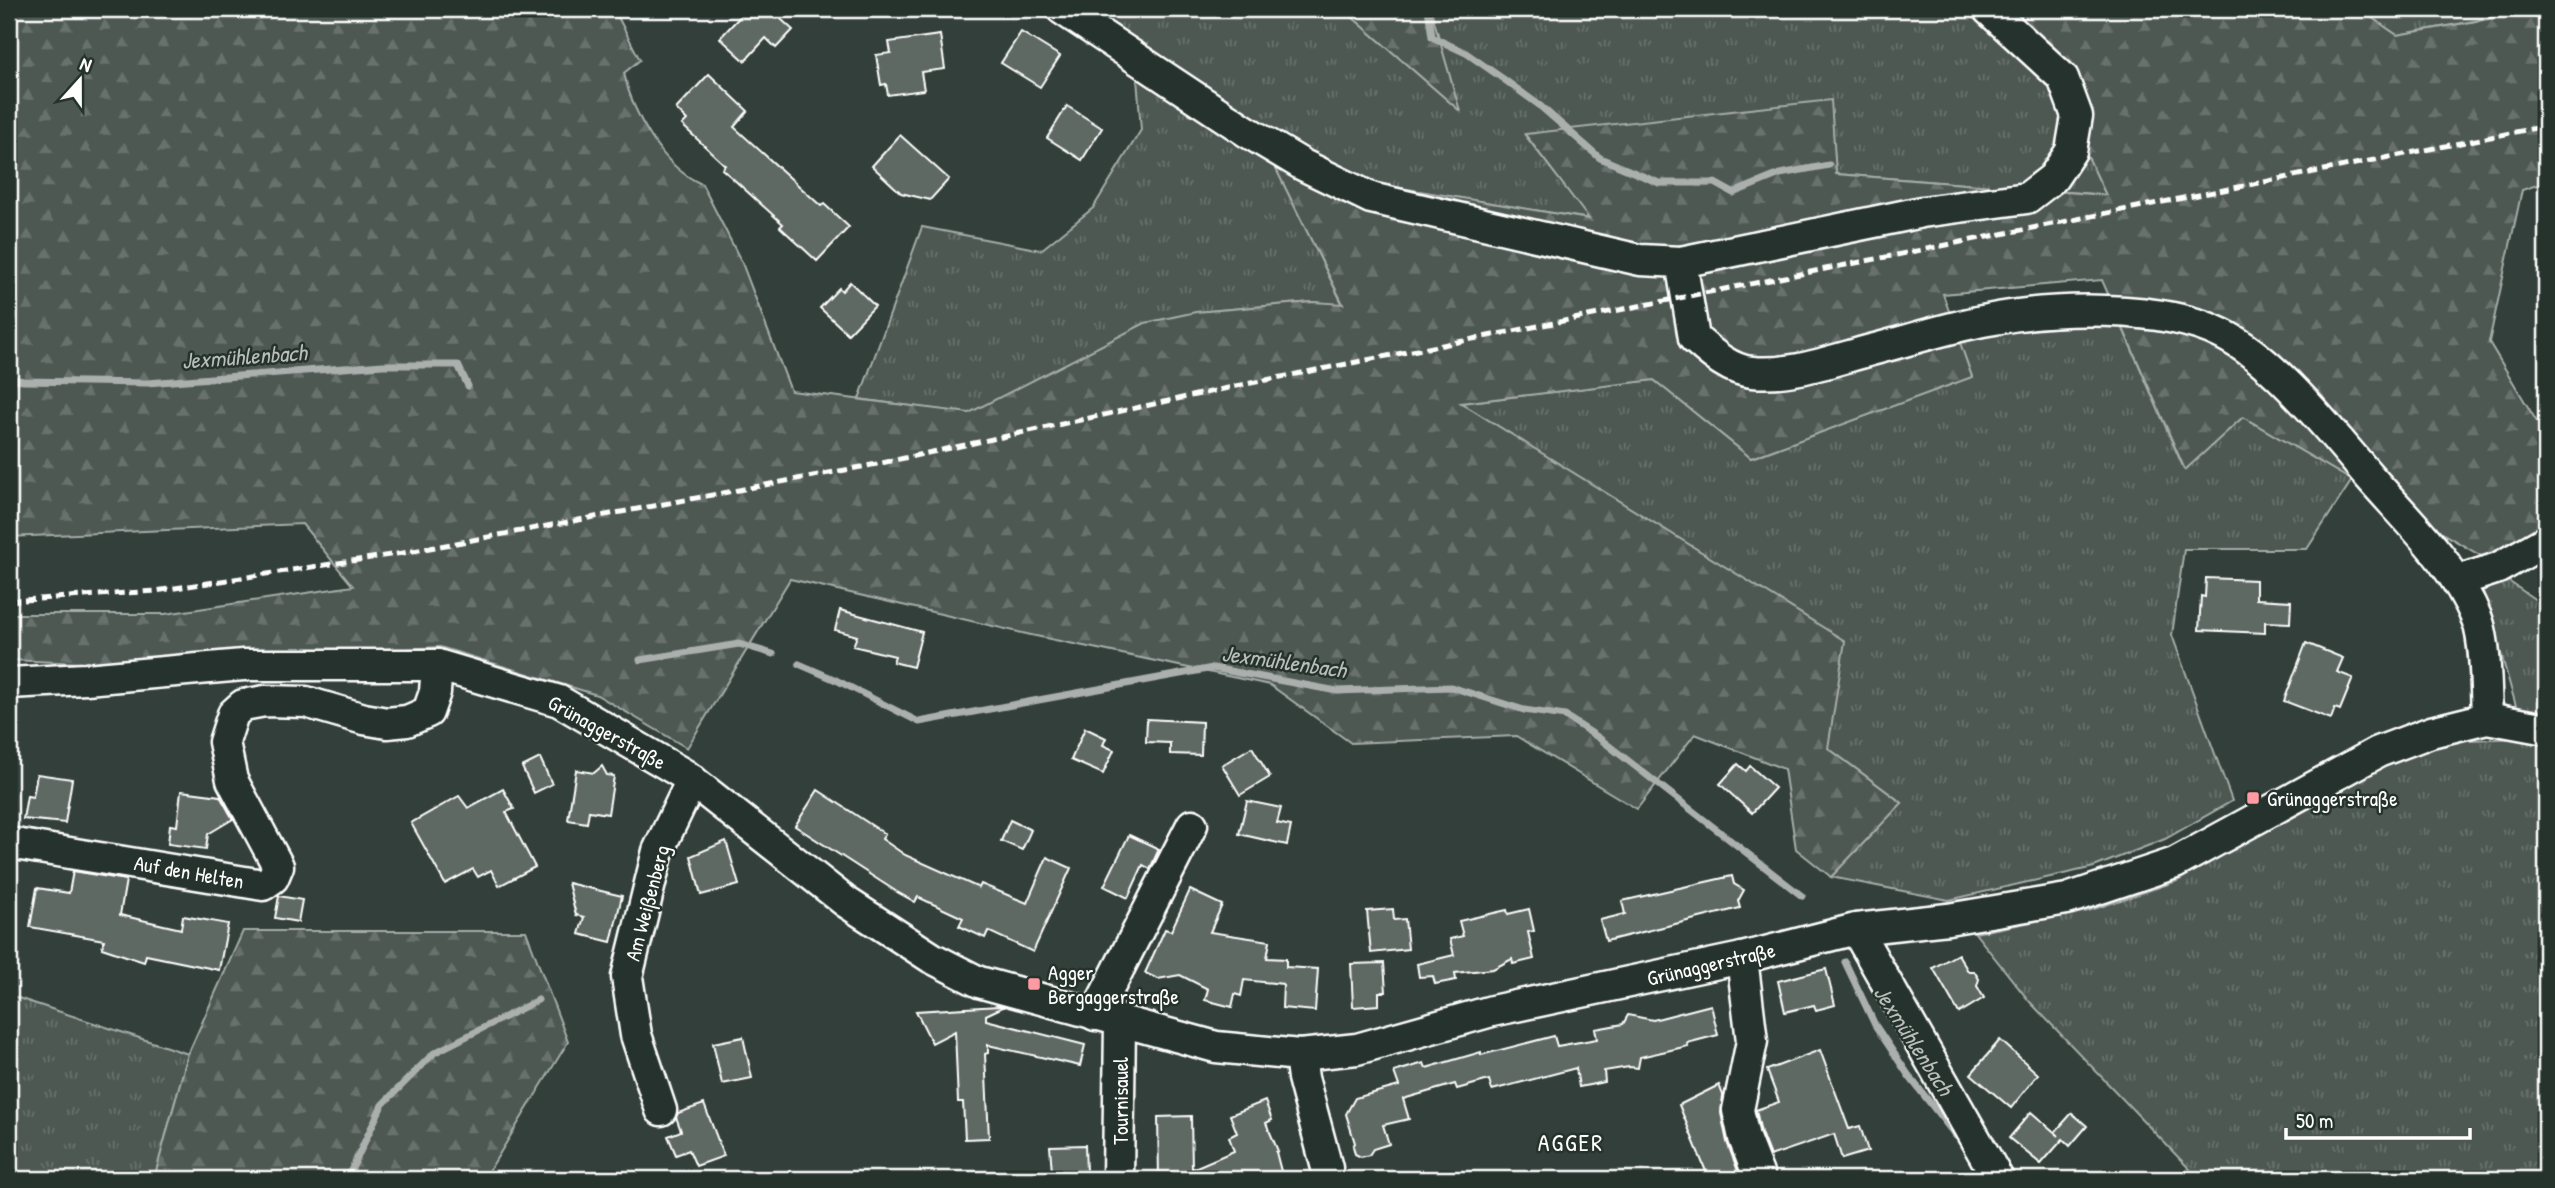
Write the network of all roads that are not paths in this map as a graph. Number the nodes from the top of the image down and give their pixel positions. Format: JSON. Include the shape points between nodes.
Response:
{"nodes":[{"id":1,"x":1062,"y":9,"type":"edge"},
{"id":2,"x":1988,"y":9,"type":"edge"},
{"id":3,"x":1681,"y":261,"type":"junction"},
{"id":4,"x":2546,"y":541,"type":"edge"},
{"id":5,"x":2459,"y":581,"type":"junction"},
{"id":6,"x":438,"y":665,"type":"junction"},
{"id":7,"x":9,"y":683,"type":"edge"},
{"id":8,"x":2487,"y":718,"type":"junction"},
{"id":9,"x":2546,"y":729,"type":"edge"},
{"id":10,"x":692,"y":780,"type":"junction"},
{"id":11,"x":1192,"y":825,"type":"dead end"},
{"id":12,"x":9,"y":843,"type":"edge"},
{"id":13,"x":1856,"y":929,"type":"junction"},
{"id":14,"x":1742,"y":958,"type":"junction"},
{"id":15,"x":1108,"y":1018,"type":"junction"},
{"id":16,"x":1300,"y":1055,"type":"junction"},
{"id":17,"x":661,"y":1110,"type":"dead end"},
{"id":18,"x":1118,"y":1179,"type":"edge"},
{"id":19,"x":1326,"y":1179,"type":"edge"},
{"id":20,"x":1760,"y":1179,"type":"edge"},
{"id":21,"x":1998,"y":1179,"type":"edge"}],
"edges":[{"from":1,"to":3,"type":"street","via":[[1303,165],[1371,198],[1640,260]]},
{"from":2,"to":3,"type":"street","via":[[2063,78],[2077,116],[2071,151],[2053,178],[2027,198],[1922,212]]},
{"from":3,"to":5,"type":"street","via":[[1693,338],[1719,359],[1750,372],[1789,371],[1989,319],[2060,311],[2150,315],[2185,320],[2222,333],[2260,358]]},
{"from":4,"to":5,"type":"street","via":[[2498,568]]},
{"from":5,"to":8,"type":"street","via":[[2478,621]]},
{"from":6,"to":7,"type":"street","name":"Grünaggerstraße","via":[[243,664]]},
{"from":6,"to":10,"type":"street","name":"Grünaggerstraße","via":[[559,701]]},
{"from":6,"to":12,"type":"street","name":"Auf den Helten","via":[[428,712],[407,721],[364,719],[306,702],[265,701],[243,705],[233,714],[224,742],[232,780],[278,866],[274,878],[263,885]]},
{"from":8,"to":9,"type":"street","name":"Grünaggerstraße"},
{"from":8,"to":13,"type":"street","name":"Grünaggerstraße","via":[[2378,752],[2175,863],[2067,899]]},
{"from":10,"to":15,"type":"street","name":"Grünaggerstraße","via":[[846,902],[932,958],[979,982]]},
{"from":10,"to":17,"type":"street","name":"Am Weißenberg","via":[[658,851],[627,976],[636,1035]]},
{"from":11,"to":15,"type":"street"},
{"from":13,"to":14,"type":"street","name":"Grünaggerstraße"},
{"from":13,"to":21,"type":"street"},
{"from":14,"to":16,"type":"street","name":"Grünaggerstraße","via":[[1492,1011],[1357,1049]]},
{"from":14,"to":20,"type":"street","via":[[1752,1041],[1738,1110]]},
{"from":15,"to":16,"type":"street","name":"Grünaggerstraße","via":[[1216,1047]]},
{"from":15,"to":18,"type":"street","name":"Tournisauel"},
{"from":16,"to":19,"type":"street"}]}
